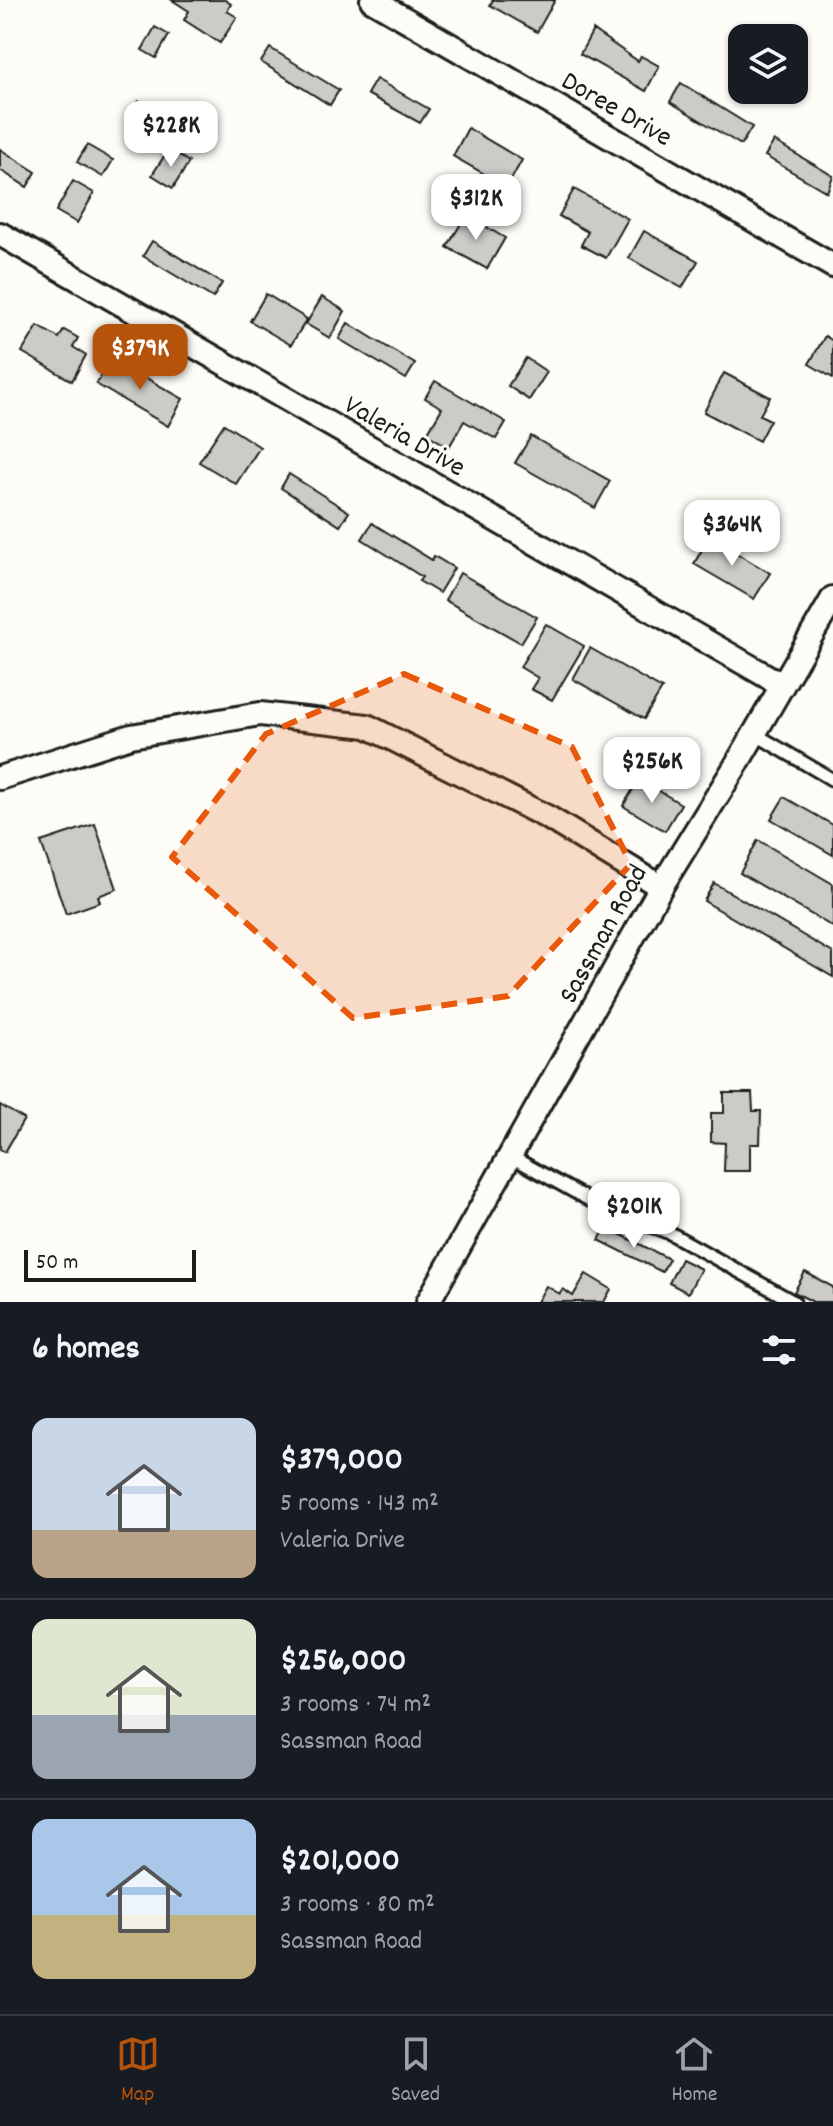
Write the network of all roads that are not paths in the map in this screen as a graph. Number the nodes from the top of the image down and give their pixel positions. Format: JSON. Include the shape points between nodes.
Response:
{"nodes":[{"id":1,"x":372,"y":0,"type":"edge"},
{"id":2,"x":0,"y":234,"type":"edge"},
{"id":3,"x":833,"y":266,"type":"edge"},
{"id":4,"x":833,"y":598,"type":"edge"},
{"id":5,"x":782,"y":685,"type":"junction"},
{"id":6,"x":755,"y":734,"type":"junction"},
{"id":7,"x":0,"y":778,"type":"edge"},
{"id":8,"x":833,"y":780,"type":"edge"},
{"id":9,"x":661,"y":887,"type":"junction"},
{"id":10,"x":512,"y":1157,"type":"junction"},
{"id":11,"x":428,"y":1302,"type":"edge"},
{"id":12,"x":794,"y":1302,"type":"edge"}],
"edges":[{"from":1,"to":3,"type":"street","name":"Doree Drive"},
{"from":2,"to":5,"type":"street","name":"Valeria Drive"},
{"from":4,"to":5,"type":"street","name":"Sassman Road"},
{"from":5,"to":6,"type":"street","name":"Sassman Road"},
{"from":6,"to":8,"type":"lane"},
{"from":6,"to":9,"type":"street","name":"Sassman Road"},
{"from":7,"to":9,"type":"street","via":[[131,736],[260,714],[367,726],[549,818]]},
{"from":9,"to":10,"type":"street","name":"Sassman Road"},
{"from":10,"to":11,"type":"street","name":"Sassman Road"},
{"from":10,"to":12,"type":"lane","via":[[609,1211],[670,1233]]}]}
